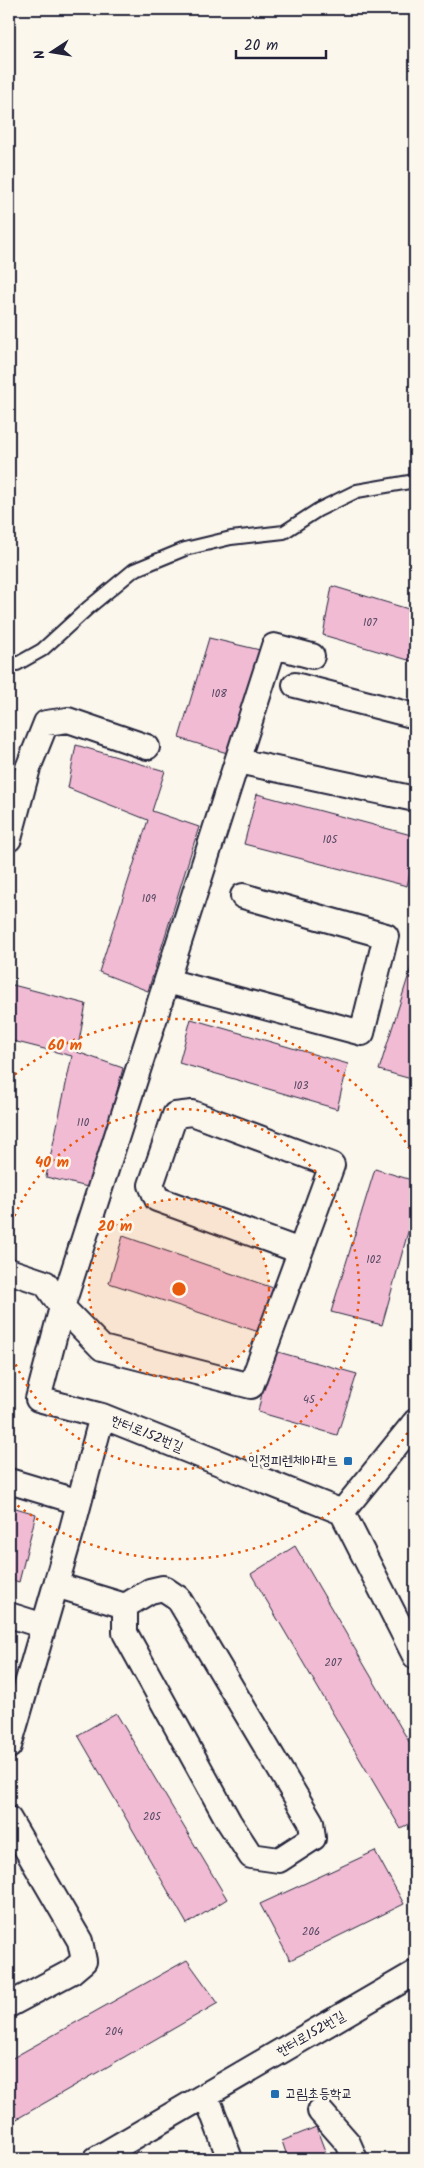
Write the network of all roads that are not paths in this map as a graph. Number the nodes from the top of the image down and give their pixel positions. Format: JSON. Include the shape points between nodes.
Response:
{"nodes":[{"id":1,"x":415,"y":482,"type":"edge"},
{"id":2,"x":312,"y":656,"type":"dead end"},
{"id":3,"x":9,"y":663,"type":"edge"},
{"id":4,"x":295,"y":685,"type":"dead end"},
{"id":5,"x":415,"y":716,"type":"edge"},
{"id":6,"x":148,"y":747,"type":"dead end"},
{"id":7,"x":238,"y":761,"type":"junction"},
{"id":8,"x":415,"y":800,"type":"edge"},
{"id":9,"x":9,"y":839,"type":"edge"},
{"id":10,"x":243,"y":896,"type":"dead end"},
{"id":11,"x":167,"y":981,"type":"junction"},
{"id":12,"x":300,"y":1251,"type":"junction"},
{"id":13,"x":9,"y":1271,"type":"edge"},
{"id":14,"x":62,"y":1307,"type":"junction"},
{"id":15,"x":102,"y":1416,"type":"junction"},
{"id":16,"x":415,"y":1422,"type":"edge"},
{"id":17,"x":9,"y":1481,"type":"edge"},
{"id":18,"x":79,"y":1502,"type":"junction"},
{"id":19,"x":342,"y":1512,"type":"junction"},
{"id":20,"x":56,"y":1585,"type":"junction"},
{"id":21,"x":125,"y":1606,"type":"junction"},
{"id":22,"x":9,"y":1615,"type":"edge"},
{"id":23,"x":44,"y":1626,"type":"junction"},
{"id":24,"x":415,"y":1656,"type":"edge"},
{"id":25,"x":9,"y":1746,"type":"edge"},
{"id":26,"x":9,"y":1819,"type":"edge"},
{"id":27,"x":415,"y":1973,"type":"edge"},
{"id":28,"x":9,"y":2005,"type":"edge"},
{"id":29,"x":206,"y":2095,"type":"junction"},
{"id":30,"x":320,"y":2111,"type":"dead end"},
{"id":31,"x":96,"y":2159,"type":"edge"},
{"id":32,"x":230,"y":2159,"type":"edge"},
{"id":33,"x":355,"y":2159,"type":"edge"}],
"edges":[{"from":1,"to":3,"type":"lane","via":[[357,491],[318,510],[284,532],[231,538],[185,549],[134,570],[42,650],[17,664]]},
{"from":2,"to":7,"type":"street","via":[[274,646]]},
{"from":4,"to":5,"type":"street"},
{"from":6,"to":9,"type":"street","via":[[68,720],[46,723],[28,768]]},
{"from":7,"to":8,"type":"street"},
{"from":7,"to":11,"type":"street"},
{"from":10,"to":11,"type":"street","via":[[386,936],[362,1034]]},
{"from":11,"to":14,"type":"street"},
{"from":12,"to":12,"type":"street","via":[[332,1165],[192,1113],[175,1115],[151,1185],[157,1199]]},
{"from":12,"to":14,"type":"street","via":[[251,1386],[102,1348]]},
{"from":13,"to":14,"type":"street","via":[[45,1283]]},
{"from":14,"to":15,"type":"street","name":"한터로152번길","via":[[38,1399]]},
{"from":15,"to":18,"type":"street"},
{"from":15,"to":19,"type":"street","name":"한터로152번길"},
{"from":16,"to":19,"type":"street"},
{"from":17,"to":18,"type":"street"},
{"from":18,"to":20,"type":"street"},
{"from":19,"to":24,"type":"street"},
{"from":20,"to":21,"type":"street"},
{"from":20,"to":23,"type":"street"},
{"from":21,"to":21,"type":"street","via":[[150,1591],[163,1588],[178,1598],[311,1822],[313,1838],[279,1860],[251,1856],[125,1633]]},
{"from":22,"to":23,"type":"street"},
{"from":23,"to":25,"type":"street"},
{"from":26,"to":28,"type":"street","via":[[80,1941],[84,1961],[71,1972]]},
{"from":27,"to":29,"type":"street","name":"한터로152번길"},
{"from":29,"to":31,"type":"street","name":"한터로152번길"},
{"from":29,"to":32,"type":"street"},
{"from":30,"to":33,"type":"street","via":[[348,2143]]}]}
